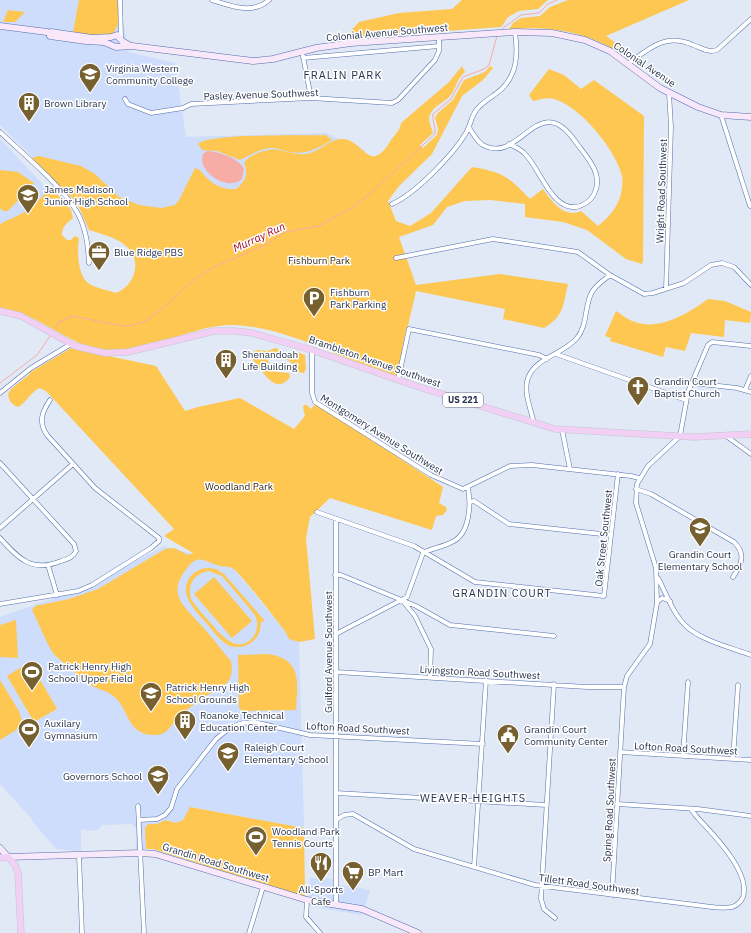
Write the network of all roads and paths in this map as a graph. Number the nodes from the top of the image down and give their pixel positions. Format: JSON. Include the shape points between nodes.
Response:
{"nodes":[{"id":1,"x":120,"y":0,"type":"edge"},
{"id":2,"x":212,"y":0,"type":"edge"},
{"id":3,"x":269,"y":0,"type":"edge"},
{"id":4,"x":751,"y":19,"type":"edge"},
{"id":5,"x":120,"y":25,"type":"junction"},
{"id":6,"x":0,"y":26,"type":"edge"},
{"id":7,"x":0,"y":30,"type":"edge"},
{"id":8,"x":515,"y":32,"type":"junction"},
{"id":9,"x":49,"y":34,"type":"junction"},
{"id":10,"x":439,"y":38,"type":"junction"},
{"id":11,"x":112,"y":39,"type":"junction"},
{"id":12,"x":121,"y":41,"type":"junction"},
{"id":13,"x":596,"y":45,"type":"joint"},
{"id":14,"x":439,"y":46,"type":"junction"},
{"id":15,"x":303,"y":55,"type":"junction"},
{"id":16,"x":629,"y":63,"type":"junction"},
{"id":17,"x":669,"y":93,"type":"junction"},
{"id":18,"x":311,"y":98,"type":"junction"},
{"id":19,"x":125,"y":99,"type":"dead end"},
{"id":20,"x":721,"y":115,"type":"junction"},
{"id":21,"x":751,"y":117,"type":"edge"},
{"id":22,"x":469,"y":128,"type":"junction"},
{"id":23,"x":0,"y":132,"type":"edge"},
{"id":24,"x":509,"y":144,"type":"junction"},
{"id":25,"x":392,"y":204,"type":"dead end"},
{"id":26,"x":750,"y":206,"type":"edge"},
{"id":27,"x":396,"y":258,"type":"dead end"},
{"id":28,"x":90,"y":263,"type":"dead end"},
{"id":29,"x":610,"y":275,"type":"junction"},
{"id":30,"x":751,"y":285,"type":"edge"},
{"id":31,"x":666,"y":289,"type":"junction"},
{"id":32,"x":0,"y":311,"type":"edge"},
{"id":33,"x":71,"y":344,"type":"junction"},
{"id":34,"x":751,"y":346,"type":"edge"},
{"id":35,"x":312,"y":350,"type":"junction"},
{"id":36,"x":556,"y":354,"type":"junction"},
{"id":37,"x":547,"y":359,"type":"junction"},
{"id":38,"x":751,"y":376,"type":"edge"},
{"id":39,"x":398,"y":380,"type":"junction"},
{"id":40,"x":692,"y":383,"type":"junction"},
{"id":41,"x":745,"y":390,"type":"junction"},
{"id":42,"x":751,"y":392,"type":"edge"},
{"id":43,"x":0,"y":393,"type":"edge"},
{"id":44,"x":50,"y":400,"type":"dead end"},
{"id":45,"x":686,"y":400,"type":"junction"},
{"id":46,"x":534,"y":423,"type":"junction"},
{"id":47,"x":562,"y":430,"type":"junction"},
{"id":48,"x":751,"y":434,"type":"edge"},
{"id":49,"x":680,"y":436,"type":"junction"},
{"id":50,"x":726,"y":436,"type":"junction"},
{"id":51,"x":751,"y":454,"type":"edge"},
{"id":52,"x":0,"y":463,"type":"edge"},
{"id":53,"x":73,"y":464,"type":"junction"},
{"id":54,"x":570,"y":469,"type":"junction"},
{"id":55,"x":618,"y":474,"type":"junction"},
{"id":56,"x":639,"y":478,"type":"junction"},
{"id":57,"x":468,"y":488,"type":"junction"},
{"id":58,"x":636,"y":489,"type":"junction"},
{"id":59,"x":33,"y":499,"type":"junction"},
{"id":60,"x":470,"y":502,"type":"junction"},
{"id":61,"x":316,"y":512,"type":"dead end"},
{"id":62,"x":336,"y":519,"type":"junction"},
{"id":63,"x":0,"y":528,"type":"edge"},
{"id":64,"x":611,"y":535,"type":"junction"},
{"id":65,"x":0,"y":538,"type":"edge"},
{"id":66,"x":426,"y":552,"type":"junction"},
{"id":67,"x":48,"y":566,"type":"junction"},
{"id":68,"x":335,"y":575,"type":"junction"},
{"id":69,"x":657,"y":576,"type":"junction"},
{"id":70,"x":733,"y":577,"type":"dead end"},
{"id":71,"x":57,"y":596,"type":"junction"},
{"id":72,"x":402,"y":600,"type":"junction"},
{"id":73,"x":670,"y":601,"type":"junction"},
{"id":74,"x":657,"y":603,"type":"junction"},
{"id":75,"x":0,"y":604,"type":"edge"},
{"id":76,"x":336,"y":634,"type":"junction"},
{"id":77,"x":554,"y":636,"type":"dead end"},
{"id":78,"x":751,"y":655,"type":"edge"},
{"id":79,"x":336,"y":672,"type":"junction"},
{"id":80,"x":430,"y":677,"type":"junction"},
{"id":81,"x":486,"y":680,"type":"junction"},
{"id":82,"x":688,"y":682,"type":"dead end"},
{"id":83,"x":554,"y":684,"type":"junction"},
{"id":84,"x":738,"y":685,"type":"dead end"},
{"id":85,"x":624,"y":687,"type":"junction"},
{"id":86,"x":336,"y":735,"type":"junction"},
{"id":87,"x":482,"y":744,"type":"junction"},
{"id":88,"x":620,"y":752,"type":"junction"},
{"id":89,"x":683,"y":756,"type":"junction"},
{"id":90,"x":733,"y":759,"type":"junction"},
{"id":91,"x":751,"y":760,"type":"edge"},
{"id":92,"x":336,"y":793,"type":"junction"},
{"id":93,"x":479,"y":801,"type":"junction"},
{"id":94,"x":617,"y":804,"type":"junction"},
{"id":95,"x":546,"y":805,"type":"junction"},
{"id":96,"x":138,"y":806,"type":"dead end"},
{"id":97,"x":691,"y":809,"type":"junction"},
{"id":98,"x":751,"y":816,"type":"edge"},
{"id":99,"x":139,"y":820,"type":"junction"},
{"id":100,"x":336,"y":820,"type":"junction"},
{"id":101,"x":0,"y":848,"type":"edge"},
{"id":102,"x":140,"y":853,"type":"junction"},
{"id":103,"x":79,"y":855,"type":"junction"},
{"id":104,"x":8,"y":857,"type":"junction"},
{"id":105,"x":0,"y":858,"type":"edge"},
{"id":106,"x":474,"y":867,"type":"junction"},
{"id":107,"x":263,"y":887,"type":"junction"},
{"id":108,"x":542,"y":887,"type":"junction"},
{"id":109,"x":612,"y":895,"type":"junction"},
{"id":110,"x":307,"y":900,"type":"junction"},
{"id":111,"x":336,"y":905,"type":"junction"},
{"id":112,"x":555,"y":918,"type":"dead end"},
{"id":113,"x":21,"y":933,"type":"edge"},
{"id":114,"x":82,"y":933,"type":"edge"},
{"id":115,"x":144,"y":933,"type":"edge"},
{"id":116,"x":249,"y":933,"type":"edge"},
{"id":117,"x":320,"y":933,"type":"edge"},
{"id":118,"x":418,"y":933,"type":"edge"}],
"edges":[{"from":1,"to":5,"type":"street"},
{"from":2,"to":3,"type":"street","via":[[252,8]]},
{"from":4,"to":16,"type":"street","via":[[712,52],[684,41],[669,40],[655,45]]},
{"from":5,"to":11,"type":"street"},
{"from":5,"to":12,"type":"street"},
{"from":6,"to":9,"type":"main road"},
{"from":7,"to":9,"type":"main road"},
{"from":8,"to":10,"type":"main road","name":"Colonial Avenue Southwest"},
{"from":8,"to":13,"type":"main road","name":"Colonial Avenue Southwest","via":[[562,34]]},
{"from":8,"to":22,"type":"street","via":[[516,62],[510,78],[497,94],[477,109]]},
{"from":9,"to":11,"type":"main road"},
{"from":10,"to":14,"type":"street","name":"Pasley Avenue Southwest"},
{"from":10,"to":15,"type":"main road","name":"Colonial Avenue Southwest","via":[[351,43]]},
{"from":11,"to":12,"type":"main road"},
{"from":11,"to":12,"type":"main road","via":[[114,46]]},
{"from":12,"to":15,"type":"main road","name":"Colonial Avenue Southwest","via":[[132,46],[240,61]]},
{"from":13,"to":16,"type":"main road","name":"Colonial Avenue"},
{"from":14,"to":15,"type":"street"},
{"from":14,"to":18,"type":"street","name":"Pasley Avenue Southwest","via":[[432,64],[395,102]]},
{"from":15,"to":18,"type":"street"},
{"from":16,"to":17,"type":"main road","name":"Colonial Avenue"},
{"from":17,"to":20,"type":"main road","name":"Colonial Avenue"},
{"from":17,"to":31,"type":"street","name":"Wright Road Southwest","via":[[671,126]]},
{"from":18,"to":19,"type":"street","name":"Pasley Avenue Southwest","via":[[192,104],[154,113],[128,104]]},
{"from":20,"to":21,"type":"main road","name":"Colonial Avenue"},
{"from":20,"to":26,"type":"street"},
{"from":22,"to":24,"type":"street","via":[[478,142],[485,147],[496,148]]},
{"from":22,"to":25,"type":"street","via":[[442,164],[411,193]]},
{"from":23,"to":28,"type":"street","via":[[73,205],[86,235]]},
{"from":24,"to":24,"type":"street","via":[[544,123],[558,123],[568,130],[595,170],[598,182],[596,191],[588,202],[575,207],[565,206],[555,197],[525,153]]},
{"from":27,"to":29,"type":"street","via":[[493,239],[578,252]]},
{"from":29,"to":31,"type":"street","via":[[644,294]]},
{"from":29,"to":36,"type":"street","via":[[592,293],[583,328],[578,337]]},
{"from":30,"to":31,"type":"street","via":[[734,267],[722,263],[711,265],[687,281]]},
{"from":32,"to":33,"type":"main road","name":"Brambleton Avenue Southwest","number":"US 221","via":[[21,316]]},
{"from":33,"to":35,"type":"main road","name":"Brambleton Avenue Southwest","number":"US 221","via":[[95,352],[120,353],[203,333],[235,330]]},
{"from":33,"to":43,"type":"street","via":[[35,365]]},
{"from":34,"to":40,"type":"street","via":[[712,342],[708,345]]},
{"from":35,"to":39,"type":"main road","name":"Brambleton Avenue Southwest","number":"US 221"},
{"from":35,"to":57,"type":"street","name":"Montgomery Avenue Southwest","via":[[312,395],[316,403],[436,478],[460,488]]},
{"from":36,"to":37,"type":"street"},
{"from":36,"to":45,"type":"street"},
{"from":37,"to":39,"type":"street","via":[[540,355],[408,330]]},
{"from":37,"to":46,"type":"street","via":[[534,368],[527,381]]},
{"from":38,"to":41,"type":"street"},
{"from":39,"to":46,"type":"main road","name":"Brambleton Avenue Southwest","number":"US 221"},
{"from":40,"to":41,"type":"street"},
{"from":40,"to":45,"type":"street"},
{"from":41,"to":42,"type":"street"},
{"from":44,"to":53,"type":"street","via":[[42,417],[44,429]]},
{"from":45,"to":49,"type":"street"},
{"from":46,"to":47,"type":"main road","name":"Brambleton Avenue Southwest","number":"US 221"},
{"from":47,"to":49,"type":"main road","name":"Brambleton Avenue Southwest","number":"US 221"},
{"from":47,"to":54,"type":"street"},
{"from":48,"to":50,"type":"main road","name":"Brambleton Avenue Southwest","number":"US 221"},
{"from":49,"to":50,"type":"main road","name":"Brambleton Avenue Southwest","number":"US 221"},
{"from":49,"to":56,"type":"street","name":"Spring Road Southwest"},
{"from":50,"to":51,"type":"street"},
{"from":52,"to":59,"type":"street"},
{"from":53,"to":59,"type":"street"},
{"from":53,"to":71,"type":"street","via":[[105,498],[159,539],[151,548],[92,585]]},
{"from":54,"to":55,"type":"street"},
{"from":54,"to":57,"type":"street","via":[[532,465],[510,466]]},
{"from":55,"to":56,"type":"street"},
{"from":55,"to":64,"type":"street","name":"Oak Street Southwest"},
{"from":56,"to":58,"type":"street","name":"Spring Road Southwest"},
{"from":57,"to":60,"type":"street"},
{"from":58,"to":69,"type":"street","name":"Spring Road Southwest","via":[[637,509],[650,544]]},
{"from":58,"to":70,"type":"street","via":[[651,494],[734,542],[743,556]]},
{"from":59,"to":63,"type":"street"},
{"from":59,"to":67,"type":"street","via":[[75,547],[75,554],[71,557]]},
{"from":60,"to":64,"type":"street","via":[[474,501],[508,524]]},
{"from":60,"to":66,"type":"street","via":[[467,519],[459,538],[450,544]]},
{"from":61,"to":62,"type":"street"},
{"from":62,"to":66,"type":"street","via":[[410,544]]},
{"from":62,"to":68,"type":"street","name":"Guilford Avenue Southwest"},
{"from":64,"to":66,"type":"street","name":"Oak Street Southwest","via":[[605,595],[475,582]]},
{"from":65,"to":67,"type":"street","via":[[22,560]]},
{"from":66,"to":72,"type":"street","via":[[420,558],[408,595]]},
{"from":67,"to":71,"type":"street"},
{"from":68,"to":72,"type":"street"},
{"from":68,"to":76,"type":"street","name":"Guilford Avenue Southwest"},
{"from":69,"to":73,"type":"street"},
{"from":69,"to":74,"type":"street","name":"Spring Road Southwest"},
{"from":71,"to":75,"type":"street"},
{"from":72,"to":76,"type":"street"},
{"from":72,"to":77,"type":"street","via":[[450,625]]},
{"from":72,"to":80,"type":"street","via":[[415,616],[431,649]]},
{"from":73,"to":74,"type":"street","via":[[662,598]]},
{"from":73,"to":78,"type":"street","via":[[680,619],[691,630]]},
{"from":74,"to":85,"type":"street","name":"Spring Road Southwest","via":[[650,644],[626,676]]},
{"from":76,"to":79,"type":"street","name":"Guilford Avenue Southwest"},
{"from":79,"to":80,"type":"street","name":"Livingston Road Southwest"},
{"from":79,"to":86,"type":"street","name":"Guilford Avenue Southwest"},
{"from":80,"to":81,"type":"street","name":"Livingston Road Southwest"},
{"from":81,"to":83,"type":"street","name":"Livingston Road Southwest"},
{"from":81,"to":87,"type":"street"},
{"from":82,"to":89,"type":"street"},
{"from":83,"to":85,"type":"street","name":"Livingston Road Southwest"},
{"from":83,"to":95,"type":"street"},
{"from":84,"to":90,"type":"street"},
{"from":85,"to":88,"type":"street","name":"Spring Road Southwest"},
{"from":86,"to":87,"type":"street","name":"Lofton Road Southwest"},
{"from":86,"to":92,"type":"street","name":"Guilford Avenue Southwest"},
{"from":86,"to":99,"type":"street","name":"Lofton Road Southwest","via":[[306,734],[254,722],[236,724],[216,739],[177,789],[171,808],[165,815],[157,819]]},
{"from":87,"to":93,"type":"street"},
{"from":88,"to":89,"type":"street","name":"Lofton Road Southwest"},
{"from":88,"to":94,"type":"street","name":"Spring Road Southwest"},
{"from":89,"to":90,"type":"street","name":"Lofton Road Southwest"},
{"from":90,"to":91,"type":"street","name":"Lofton Road Southwest"},
{"from":92,"to":93,"type":"street"},
{"from":92,"to":100,"type":"street","name":"Guilford Avenue Southwest"},
{"from":93,"to":95,"type":"street"},
{"from":93,"to":106,"type":"street"},
{"from":94,"to":97,"type":"street"},
{"from":94,"to":109,"type":"street","name":"Spring Road Southwest"},
{"from":95,"to":108,"type":"street"},
{"from":96,"to":99,"type":"street"},
{"from":97,"to":98,"type":"street"},
{"from":97,"to":109,"type":"street","name":"Tillett Road Southwest","via":[[740,867],[746,887],[741,901],[727,908]]},
{"from":99,"to":102,"type":"street"},
{"from":100,"to":106,"type":"street","name":"Tillett Road Southwest","via":[[344,815],[353,814],[414,849]]},
{"from":100,"to":111,"type":"street","name":"Guilford Avenue Southwest"},
{"from":101,"to":104,"type":"main road"},
{"from":102,"to":103,"type":"main road","name":"Grandin Road Southwest"},
{"from":102,"to":107,"type":"main road","name":"Grandin Road Southwest","via":[[155,854]]},
{"from":102,"to":115,"type":"street"},
{"from":103,"to":104,"type":"main road","name":"Grandin Road Southwest"},
{"from":103,"to":114,"type":"street"},
{"from":104,"to":105,"type":"main road","name":"Grandin Road Southwest"},
{"from":104,"to":113,"type":"main road","via":[[18,874]]},
{"from":106,"to":108,"type":"street","name":"Tillett Road Southwest"},
{"from":107,"to":110,"type":"main road","name":"Grandin Road Southwest"},
{"from":107,"to":116,"type":"street"},
{"from":108,"to":109,"type":"street","name":"Tillett Road Southwest"},
{"from":108,"to":112,"type":"street","via":[[542,906]]},
{"from":110,"to":111,"type":"main road","name":"Grandin Road Southwest"},
{"from":110,"to":117,"type":"street","via":[[306,917]]},
{"from":111,"to":118,"type":"main road","name":"Grandin Road Southwest","via":[[370,912]]}]}
